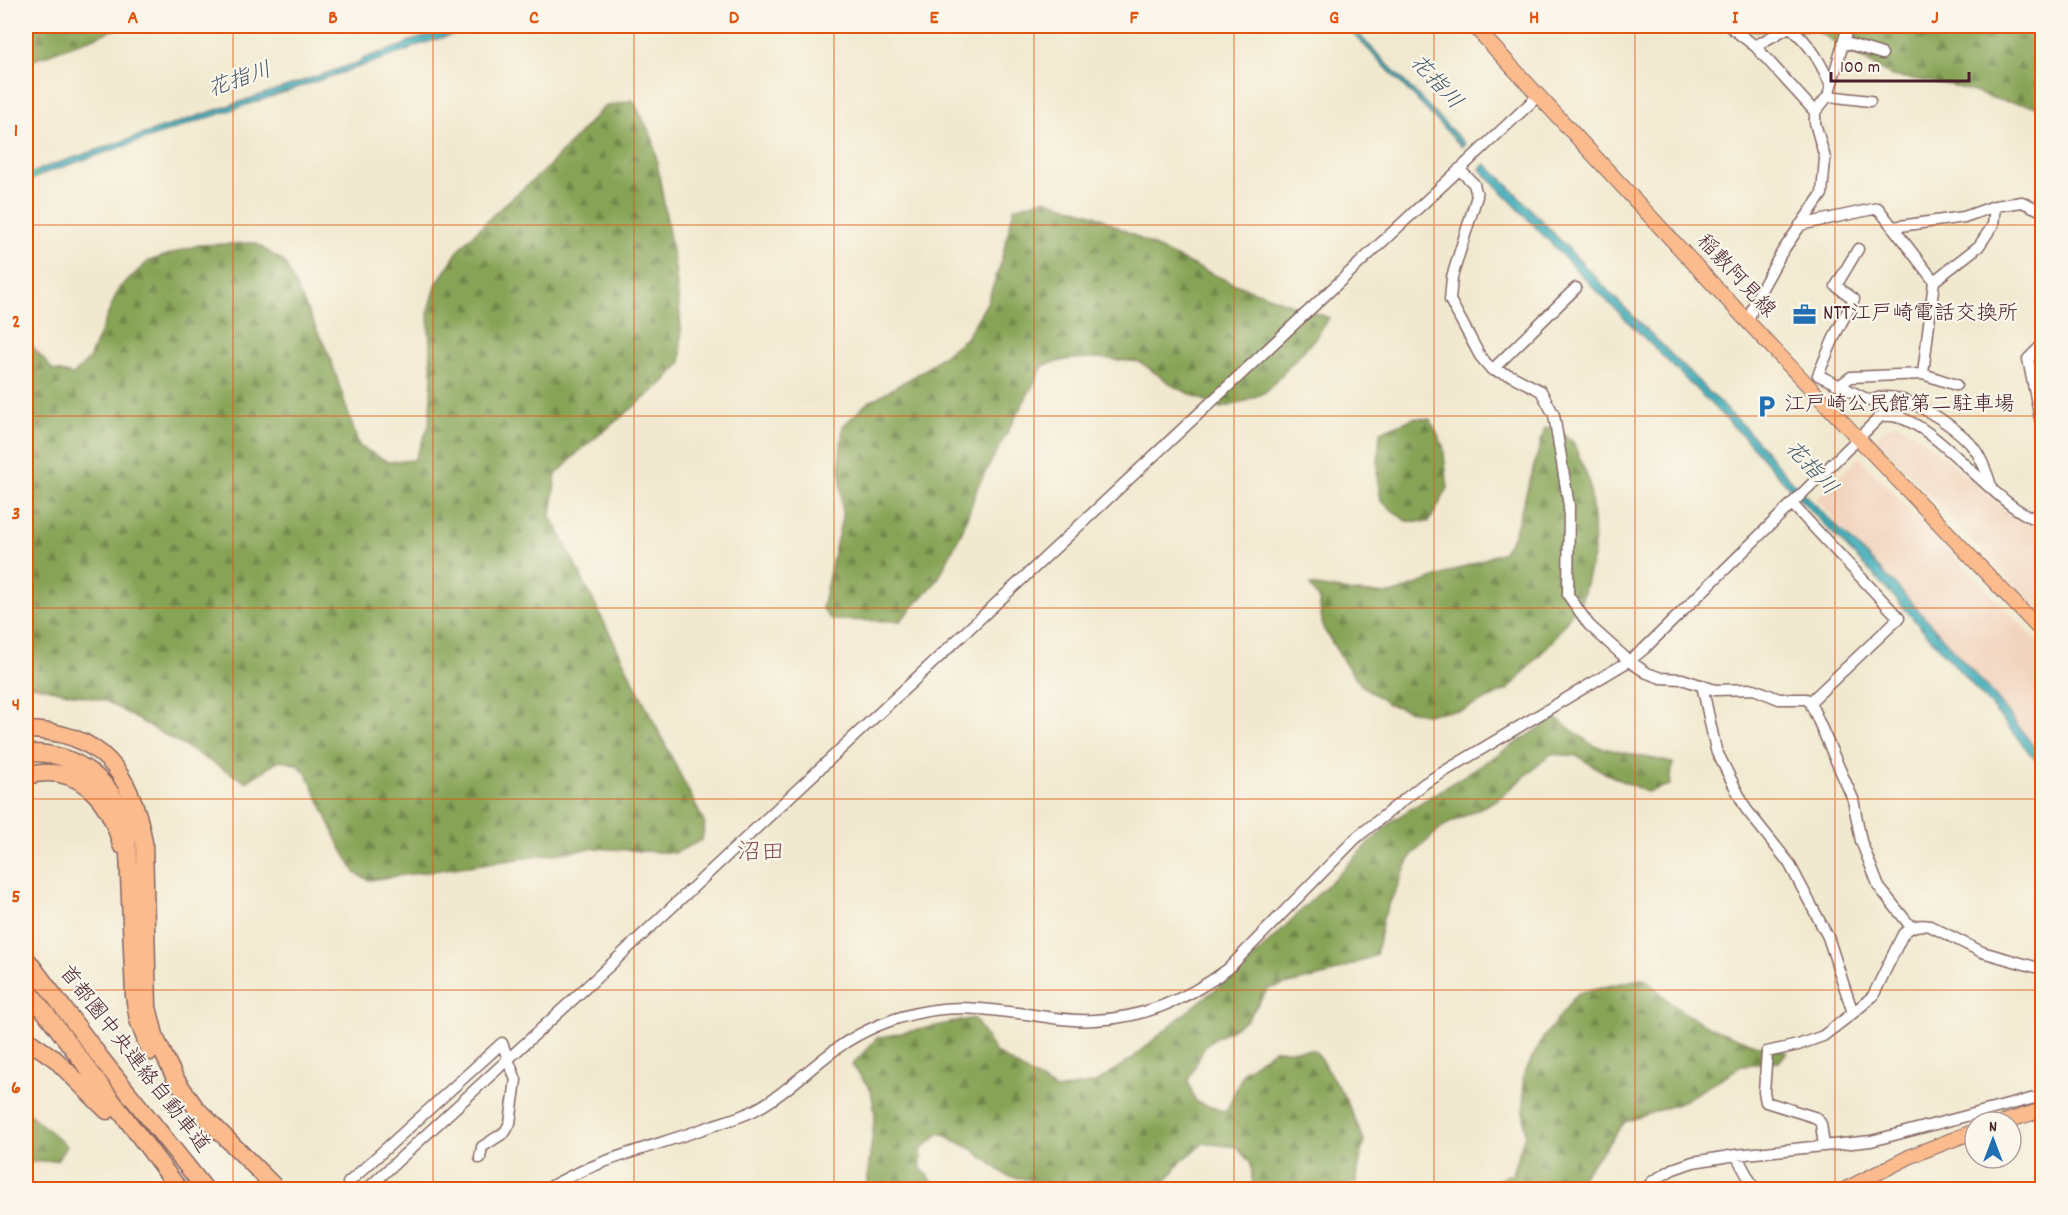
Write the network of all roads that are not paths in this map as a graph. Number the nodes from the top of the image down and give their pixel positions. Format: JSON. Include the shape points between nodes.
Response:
{"nodes":[{"id":1,"x":1474,"y":26,"type":"edge"},
{"id":2,"x":1729,"y":26,"type":"edge"},
{"id":3,"x":1790,"y":26,"type":"edge"},
{"id":4,"x":1848,"y":26,"type":"edge"},
{"id":5,"x":1843,"y":42,"type":"junction"},
{"id":6,"x":1755,"y":46,"type":"junction"},
{"id":7,"x":1882,"y":54,"type":"dead end"},
{"id":8,"x":1829,"y":91,"type":"junction"},
{"id":9,"x":1539,"y":95,"type":"junction"},
{"id":10,"x":1869,"y":101,"type":"dead end"},
{"id":11,"x":1815,"y":112,"type":"junction"},
{"id":12,"x":1459,"y":169,"type":"junction"},
{"id":13,"x":1995,"y":206,"type":"junction"},
{"id":14,"x":2043,"y":211,"type":"edge"},
{"id":15,"x":1800,"y":225,"type":"junction"},
{"id":16,"x":1893,"y":227,"type":"junction"},
{"id":17,"x":1858,"y":249,"type":"dead end"},
{"id":18,"x":1934,"y":280,"type":"junction"},
{"id":19,"x":1576,"y":288,"type":"dead end"},
{"id":20,"x":1748,"y":322,"type":"junction"},
{"id":21,"x":2043,"y":345,"type":"edge"},
{"id":22,"x":1492,"y":370,"type":"junction"},
{"id":23,"x":1923,"y":374,"type":"junction"},
{"id":24,"x":1839,"y":385,"type":"junction"},
{"id":25,"x":1956,"y":385,"type":"dead end"},
{"id":26,"x":1871,"y":401,"type":"junction"},
{"id":27,"x":1888,"y":415,"type":"junction"},
{"id":28,"x":2043,"y":429,"type":"edge"},
{"id":29,"x":1858,"y":438,"type":"junction"},
{"id":30,"x":1991,"y":487,"type":"junction"},
{"id":31,"x":1793,"y":503,"type":"junction"},
{"id":32,"x":2043,"y":520,"type":"edge"},
{"id":33,"x":2043,"y":632,"type":"edge"},
{"id":34,"x":1629,"y":661,"type":"junction"},
{"id":35,"x":1702,"y":685,"type":"junction"},
{"id":36,"x":1810,"y":702,"type":"junction"},
{"id":37,"x":26,"y":730,"type":"edge"},
{"id":38,"x":26,"y":741,"type":"edge"},
{"id":39,"x":26,"y":753,"type":"edge"},
{"id":40,"x":26,"y":776,"type":"edge"},
{"id":41,"x":136,"y":875,"type":"junction"},
{"id":42,"x":1911,"y":927,"type":"junction"},
{"id":43,"x":26,"y":946,"type":"edge"},
{"id":44,"x":26,"y":958,"type":"edge"},
{"id":45,"x":2043,"y":969,"type":"edge"},
{"id":46,"x":26,"y":987,"type":"edge"},
{"id":47,"x":60,"y":1003,"type":"junction"},
{"id":48,"x":1853,"y":1013,"type":"junction"},
{"id":49,"x":26,"y":1039,"type":"edge"},
{"id":50,"x":508,"y":1058,"type":"junction"},
{"id":51,"x":170,"y":1080,"type":"junction"},
{"id":52,"x":2043,"y":1096,"type":"edge"},
{"id":53,"x":2043,"y":1110,"type":"edge"},
{"id":54,"x":2023,"y":1116,"type":"edge"},
{"id":55,"x":1963,"y":1136,"type":"edge"},
{"id":56,"x":1824,"y":1146,"type":"junction"},
{"id":57,"x":1736,"y":1155,"type":"junction"},
{"id":58,"x":480,"y":1158,"type":"dead end"},
{"id":59,"x":164,"y":1170,"type":"junction"},
{"id":60,"x":348,"y":1183,"type":"dead end"},
{"id":61,"x":180,"y":1190,"type":"edge"},
{"id":62,"x":206,"y":1190,"type":"edge"},
{"id":63,"x":261,"y":1190,"type":"edge"},
{"id":64,"x":278,"y":1190,"type":"edge"},
{"id":65,"x":366,"y":1190,"type":"edge"},
{"id":66,"x":545,"y":1190,"type":"edge"},
{"id":67,"x":1644,"y":1190,"type":"edge"},
{"id":68,"x":1755,"y":1190,"type":"edge"},
{"id":69,"x":1844,"y":1190,"type":"edge"}],
"edges":[{"from":1,"to":9,"type":"main road","name":"稲敷阿見線"},
{"from":2,"to":6,"type":"street"},
{"from":3,"to":6,"type":"street"},
{"from":3,"to":8,"type":"street","via":[[1818,58]]},
{"from":4,"to":5,"type":"street"},
{"from":5,"to":7,"type":"street"},
{"from":5,"to":8,"type":"street"},
{"from":6,"to":11,"type":"street"},
{"from":8,"to":10,"type":"street"},
{"from":8,"to":11,"type":"street"},
{"from":9,"to":12,"type":"street"},
{"from":9,"to":20,"type":"main road","name":"稲敷阿見線"},
{"from":11,"to":15,"type":"street","via":[[1824,158],[1822,194]]},
{"from":12,"to":22,"type":"street","via":[[1474,184],[1477,196],[1452,277],[1450,300],[1480,356]]},
{"from":12,"to":50,"type":"street"},
{"from":13,"to":14,"type":"street","via":[[2022,202]]},
{"from":13,"to":16,"type":"street","via":[[1964,217]]},
{"from":13,"to":18,"type":"street","via":[[1993,225],[1979,246]]},
{"from":15,"to":16,"type":"street","via":[[1878,208]]},
{"from":15,"to":20,"type":"street","via":[[1755,302]]},
{"from":16,"to":18,"type":"street"},
{"from":17,"to":24,"type":"street","via":[[1836,286],[1854,299],[1818,375]]},
{"from":18,"to":23,"type":"street"},
{"from":19,"to":22,"type":"street"},
{"from":20,"to":29,"type":"main road","name":"稲敷阿見線"},
{"from":21,"to":28,"type":"street","via":[[2028,359]]},
{"from":22,"to":34,"type":"street","via":[[1541,391],[1554,416],[1569,506],[1568,595],[1589,626]]},
{"from":23,"to":24,"type":"street","via":[[1851,377]]},
{"from":23,"to":25,"type":"street"},
{"from":24,"to":26,"type":"street"},
{"from":26,"to":27,"type":"street"},
{"from":26,"to":30,"type":"street","via":[[1881,397],[1895,399],[1935,415],[1972,445]]},
{"from":27,"to":29,"type":"street","via":[[1874,421]]},
{"from":27,"to":30,"type":"street","via":[[1905,419],[1936,440]]},
{"from":29,"to":31,"type":"street"},
{"from":29,"to":33,"type":"main road","name":"稲敷阿見線"},
{"from":30,"to":32,"type":"street","via":[[2013,508]]},
{"from":31,"to":34,"type":"street"},
{"from":31,"to":36,"type":"street","via":[[1899,618]]},
{"from":34,"to":35,"type":"street","via":[[1661,678]]},
{"from":34,"to":66,"type":"street","via":[[1425,783],[1356,838],[1228,969],[1185,997],[1133,1016],[1094,1020],[953,1009],[902,1017],[848,1041],[786,1090],[752,1111],[585,1168]]},
{"from":35,"to":36,"type":"street","via":[[1715,690],[1754,688],[1779,699]]},
{"from":35,"to":48,"type":"street","via":[[1716,750],[1746,809],[1789,863],[1828,937]]},
{"from":36,"to":42,"type":"street","via":[[1853,799],[1861,841],[1879,887]]},
{"from":37,"to":41,"type":"highway","via":[[76,739],[98,751],[118,770],[133,797],[144,842]]},
{"from":38,"to":41,"type":"highway","via":[[56,743],[79,751],[116,783],[136,821]]},
{"from":39,"to":41,"type":"highway","via":[[54,754],[74,761],[110,791],[124,815]]},
{"from":40,"to":41,"type":"highway","via":[[52,772],[80,780],[90,788],[110,814]]},
{"from":41,"to":51,"type":"highway","via":[[148,1007],[157,1057]]},
{"from":42,"to":45,"type":"street","via":[[1929,926],[1982,952]]},
{"from":42,"to":48,"type":"street","via":[[1903,934],[1874,996]]},
{"from":43,"to":47,"type":"highway"},
{"from":44,"to":47,"type":"highway","name":"首都圏中央連絡自動車道"},
{"from":46,"to":59,"type":"highway","name":"首都圏中央連絡自動車道"},
{"from":47,"to":62,"type":"highway","name":"首都圏中央連絡自動車道"},
{"from":48,"to":56,"type":"street","via":[[1823,1036],[1767,1052],[1766,1102],[1817,1118]]},
{"from":49,"to":59,"type":"highway","via":[[76,1078]]},
{"from":50,"to":58,"type":"street","via":[[516,1080],[510,1123],[505,1132],[482,1147]]},
{"from":50,"to":60,"type":"street","via":[[501,1043]]},
{"from":50,"to":65,"type":"street"},
{"from":51,"to":63,"type":"highway","via":[[191,1117]]},
{"from":51,"to":64,"type":"highway"},
{"from":52,"to":56,"type":"street","via":[[1892,1137]]},
{"from":53,"to":54,"type":"main road"},
{"from":55,"to":69,"type":"main road","via":[[1913,1155]]},
{"from":56,"to":57,"type":"street"},
{"from":57,"to":67,"type":"street","via":[[1673,1169]]},
{"from":57,"to":68,"type":"street"},
{"from":59,"to":61,"type":"highway","name":"首都圏中央連絡自動車道"}]}
